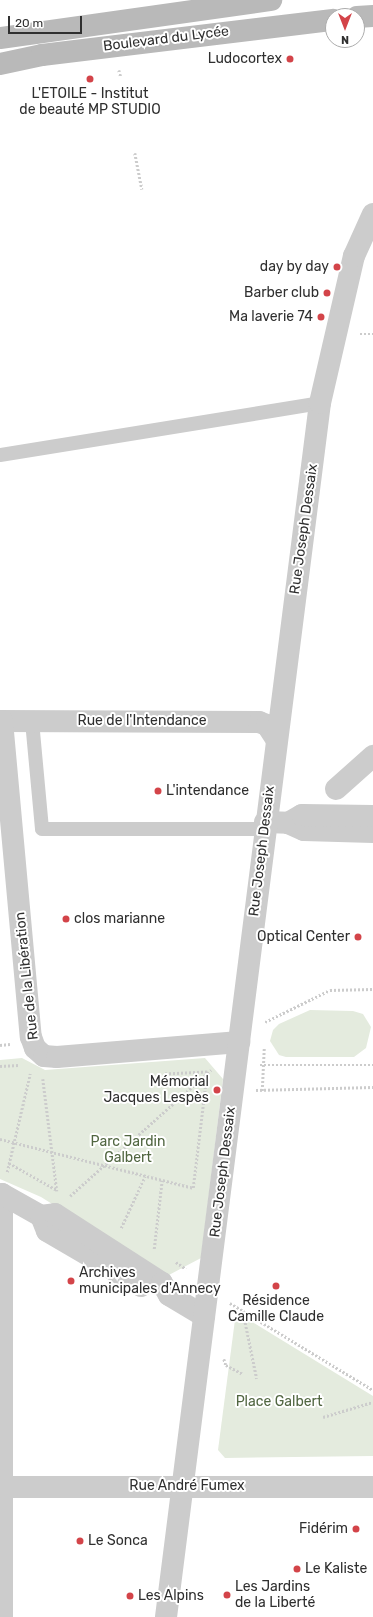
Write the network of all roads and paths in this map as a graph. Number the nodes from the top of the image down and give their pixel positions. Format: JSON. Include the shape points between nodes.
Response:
{"nodes":[{"id":1,"x":271,"y":0,"type":"edge"},
{"id":2,"x":325,"y":21,"type":"edge"},
{"id":3,"x":6,"y":35,"type":"edge"},
{"id":4,"x":0,"y":64,"type":"edge"},
{"id":5,"x":135,"y":153,"type":"dead end"},
{"id":6,"x":142,"y":189,"type":"dead end"},
{"id":7,"x":372,"y":219,"type":"edge"},
{"id":8,"x":320,"y":403,"type":"junction"},
{"id":9,"x":0,"y":455,"type":"edge"},
{"id":10,"x":1,"y":721,"type":"edge"},
{"id":11,"x":32,"y":721,"type":"junction"},
{"id":12,"x":276,"y":739,"type":"junction"},
{"id":13,"x":373,"y":756,"type":"edge"},
{"id":14,"x":336,"y":789,"type":"dead end"},
{"id":15,"x":373,"y":816,"type":"edge"},
{"id":16,"x":288,"y":823,"type":"junction"},
{"id":17,"x":265,"y":826,"type":"junction"},
{"id":18,"x":373,"y":832,"type":"edge"},
{"id":19,"x":373,"y":989,"type":"edge"},
{"id":20,"x":242,"y":1019,"type":"junction"},
{"id":21,"x":266,"y":1022,"type":"junction"},
{"id":22,"x":265,"y":1029,"type":"dead end"},
{"id":23,"x":239,"y":1042,"type":"junction"},
{"id":24,"x":264,"y":1044,"type":"dead end"},
{"id":25,"x":24,"y":1064,"type":"dead end"},
{"id":26,"x":236,"y":1065,"type":"junction"},
{"id":27,"x":263,"y":1065,"type":"junction"},
{"id":28,"x":373,"y":1065,"type":"edge"},
{"id":29,"x":0,"y":1066,"type":"edge"},
{"id":30,"x":31,"y":1071,"type":"dead end"},
{"id":31,"x":207,"y":1072,"type":"junction"},
{"id":32,"x":160,"y":1074,"type":"dead end"},
{"id":33,"x":43,"y":1078,"type":"junction"},
{"id":34,"x":51,"y":1078,"type":"dead end"},
{"id":35,"x":29,"y":1079,"type":"junction"},
{"id":36,"x":373,"y":1087,"type":"edge"},
{"id":37,"x":233,"y":1088,"type":"junction"},
{"id":38,"x":262,"y":1090,"type":"junction"},
{"id":39,"x":0,"y":1139,"type":"edge"},
{"id":40,"x":14,"y":1142,"type":"junction"},
{"id":41,"x":52,"y":1152,"type":"junction"},
{"id":42,"x":105,"y":1165,"type":"junction"},
{"id":43,"x":145,"y":1176,"type":"junction"},
{"id":44,"x":162,"y":1180,"type":"junction"},
{"id":45,"x":2,"y":1194,"type":"junction"},
{"id":46,"x":57,"y":1195,"type":"dead end"},
{"id":47,"x":64,"y":1202,"type":"dead end"},
{"id":48,"x":121,"y":1229,"type":"dead end"},
{"id":49,"x":154,"y":1249,"type":"dead end"},
{"id":50,"x":243,"y":1311,"type":"dead end"},
{"id":51,"x":204,"y":1316,"type":"junction"},
{"id":52,"x":257,"y":1379,"type":"dead end"},
{"id":53,"x":373,"y":1402,"type":"edge"},
{"id":54,"x":323,"y":1417,"type":"dead end"},
{"id":55,"x":182,"y":1486,"type":"junction"},
{"id":56,"x":2,"y":1487,"type":"edge"},
{"id":57,"x":373,"y":1487,"type":"edge"},
{"id":58,"x":2,"y":1617,"type":"edge"},
{"id":59,"x":166,"y":1617,"type":"edge"}],
"edges":[{"from":1,"to":3,"type":"main road","name":"Boulevard du Lycée"},
{"from":2,"to":4,"type":"main road","name":"Boulevard du Lycée","via":[[42,55]]},
{"from":5,"to":6,"type":"path"},
{"from":7,"to":8,"type":"street","name":"Rue Joseph Dessaix","via":[[354,256]]},
{"from":8,"to":9,"type":"lane"},
{"from":8,"to":12,"type":"street","name":"Rue Joseph Dessaix"},
{"from":10,"to":11,"type":"street","name":"Rue de l'Intendance"},
{"from":10,"to":23,"type":"street","name":"Rue de la Libération","via":[[31,1036],[35,1048],[44,1056],[57,1057]]},
{"from":11,"to":12,"type":"street","name":"Rue de l'Intendance","via":[[259,722],[267,725]]},
{"from":11,"to":17,"type":"lane","via":[[42,829]]},
{"from":12,"to":17,"type":"street","name":"Rue Joseph Dessaix"},
{"from":13,"to":14,"type":"street"},
{"from":15,"to":16,"type":"street","via":[[302,815]]},
{"from":16,"to":17,"type":"street"},
{"from":16,"to":18,"type":"street","via":[[304,830]]},
{"from":17,"to":20,"type":"street","name":"Rue Joseph Dessaix"},
{"from":19,"to":21,"type":"path","via":[[330,990]]},
{"from":20,"to":21,"type":"path"},
{"from":20,"to":23,"type":"street","name":"Rue Joseph Dessaix"},
{"from":21,"to":22,"type":"path"},
{"from":23,"to":26,"type":"street","name":"Rue Joseph Dessaix"},
{"from":24,"to":27,"type":"path"},
{"from":25,"to":29,"type":"path"},
{"from":26,"to":27,"type":"path"},
{"from":26,"to":31,"type":"path","via":[[217,1065]]},
{"from":26,"to":37,"type":"street","name":"Rue Joseph Dessaix"},
{"from":27,"to":28,"type":"path"},
{"from":27,"to":38,"type":"path"},
{"from":30,"to":35,"type":"path"},
{"from":31,"to":32,"type":"path"},
{"from":31,"to":42,"type":"path"},
{"from":31,"to":44,"type":"path","via":[[193,1188]]},
{"from":33,"to":34,"type":"path"},
{"from":33,"to":35,"type":"path"},
{"from":33,"to":41,"type":"path"},
{"from":35,"to":40,"type":"path"},
{"from":36,"to":38,"type":"path"},
{"from":37,"to":38,"type":"path"},
{"from":37,"to":51,"type":"street","name":"Rue Joseph Dessaix"},
{"from":39,"to":40,"type":"path"},
{"from":40,"to":41,"type":"path"},
{"from":40,"to":45,"type":"path"},
{"from":41,"to":42,"type":"path"},
{"from":41,"to":46,"type":"path"},
{"from":42,"to":43,"type":"path"},
{"from":42,"to":47,"type":"path"},
{"from":43,"to":44,"type":"path"},
{"from":43,"to":48,"type":"path"},
{"from":44,"to":49,"type":"path"},
{"from":45,"to":51,"type":"street","via":[[41,1216],[55,1214],[162,1283],[169,1294]]},
{"from":45,"to":56,"type":"street"},
{"from":50,"to":52,"type":"path"},
{"from":51,"to":55,"type":"street","name":"Rue Joseph Dessaix"},
{"from":53,"to":54,"type":"path"},
{"from":55,"to":56,"type":"street","name":"Rue André Fumex"},
{"from":55,"to":57,"type":"street","name":"Rue André Fumex"},
{"from":55,"to":59,"type":"street","name":"Rue Joseph Dessaix"},
{"from":56,"to":58,"type":"street"}]}
